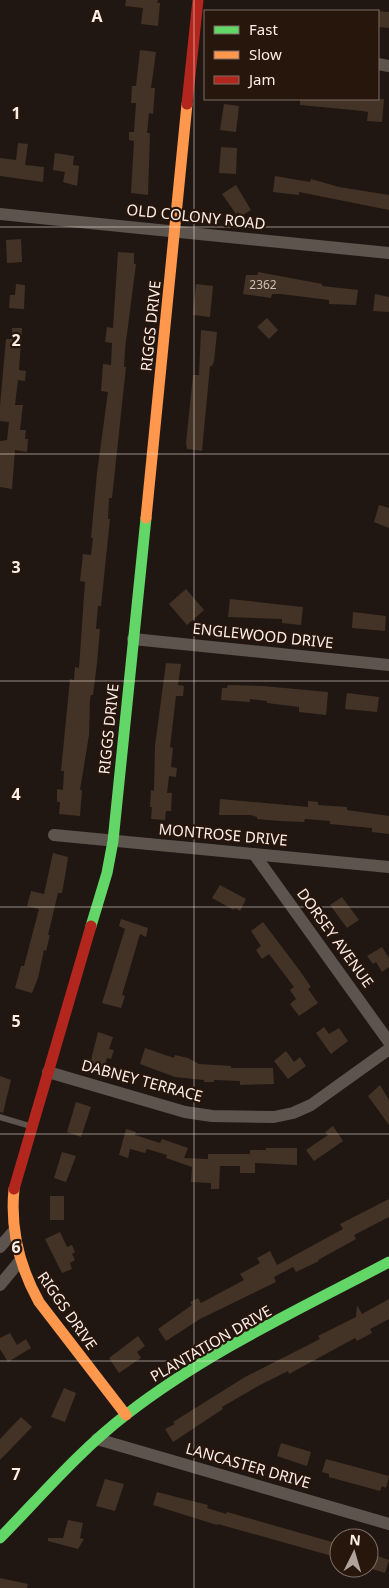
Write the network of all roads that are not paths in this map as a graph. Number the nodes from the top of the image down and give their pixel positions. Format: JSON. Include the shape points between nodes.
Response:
{"nodes":[{"id":1,"x":198,"y":0,"type":"edge"},
{"id":2,"x":200,"y":34,"type":"edge"},
{"id":3,"x":0,"y":214,"type":"edge"},
{"id":4,"x":175,"y":232,"type":"junction"},
{"id":5,"x":389,"y":253,"type":"edge"},
{"id":6,"x":133,"y":639,"type":"junction"},
{"id":7,"x":389,"y":665,"type":"edge"},
{"id":8,"x":54,"y":835,"type":"dead end"},
{"id":9,"x":113,"y":841,"type":"junction"},
{"id":10,"x":254,"y":854,"type":"junction"},
{"id":11,"x":389,"y":868,"type":"edge"},
{"id":12,"x":389,"y":1042,"type":"edge"},
{"id":13,"x":389,"y":1049,"type":"edge"},
{"id":14,"x":48,"y":1072,"type":"junction"},
{"id":15,"x":0,"y":1117,"type":"edge"},
{"id":16,"x":32,"y":1127,"type":"junction"},
{"id":17,"x":13,"y":1232,"type":"junction"},
{"id":18,"x":0,"y":1247,"type":"edge"},
{"id":19,"x":19,"y":1262,"type":"junction"},
{"id":20,"x":389,"y":1262,"type":"edge"},
{"id":21,"x":0,"y":1285,"type":"edge"},
{"id":22,"x":126,"y":1415,"type":"junction"},
{"id":23,"x":97,"y":1439,"type":"junction"},
{"id":24,"x":389,"y":1524,"type":"edge"},
{"id":25,"x":0,"y":1538,"type":"edge"}],
"edges":[{"from":1,"to":2,"type":"street","name":"RIGGS DRIVE"},
{"from":2,"to":4,"type":"street","name":"RIGGS DRIVE"},
{"from":3,"to":4,"type":"street","name":"OLD COLONY ROAD"},
{"from":4,"to":5,"type":"street","name":"OLD COLONY ROAD"},
{"from":4,"to":6,"type":"street","name":"RIGGS DRIVE"},
{"from":6,"to":7,"type":"street","name":"ENGLEWOOD DRIVE"},
{"from":6,"to":9,"type":"street","name":"RIGGS DRIVE"},
{"from":8,"to":9,"type":"street","name":"MONTROSE DRIVE"},
{"from":9,"to":10,"type":"street","name":"MONTROSE DRIVE"},
{"from":9,"to":14,"type":"street","name":"RIGGS DRIVE","via":[[107,873]]},
{"from":10,"to":11,"type":"street","name":"MONTROSE DRIVE"},
{"from":10,"to":12,"type":"street","name":"DORSEY AVENUE"},
{"from":13,"to":14,"type":"street","name":"DABNEY TERRACE","via":[[311,1105],[274,1117],[185,1112]]},
{"from":14,"to":16,"type":"street","name":"RIGGS DRIVE"},
{"from":15,"to":16,"type":"lane"},
{"from":16,"to":17,"type":"street","name":"RIGGS DRIVE","via":[[15,1183]]},
{"from":17,"to":18,"type":"street"},
{"from":17,"to":19,"type":"street","name":"RIGGS DRIVE"},
{"from":19,"to":21,"type":"street"},
{"from":19,"to":22,"type":"street","name":"RIGGS DRIVE","via":[[39,1302]]},
{"from":20,"to":22,"type":"street","name":"PLANTATION DRIVE","via":[[201,1363]]},
{"from":22,"to":23,"type":"street","name":"PLANTATION DRIVE"},
{"from":23,"to":24,"type":"street","name":"LANCASTER DRIVE"},
{"from":23,"to":25,"type":"street","name":"PLANTATION DRIVE"}]}
